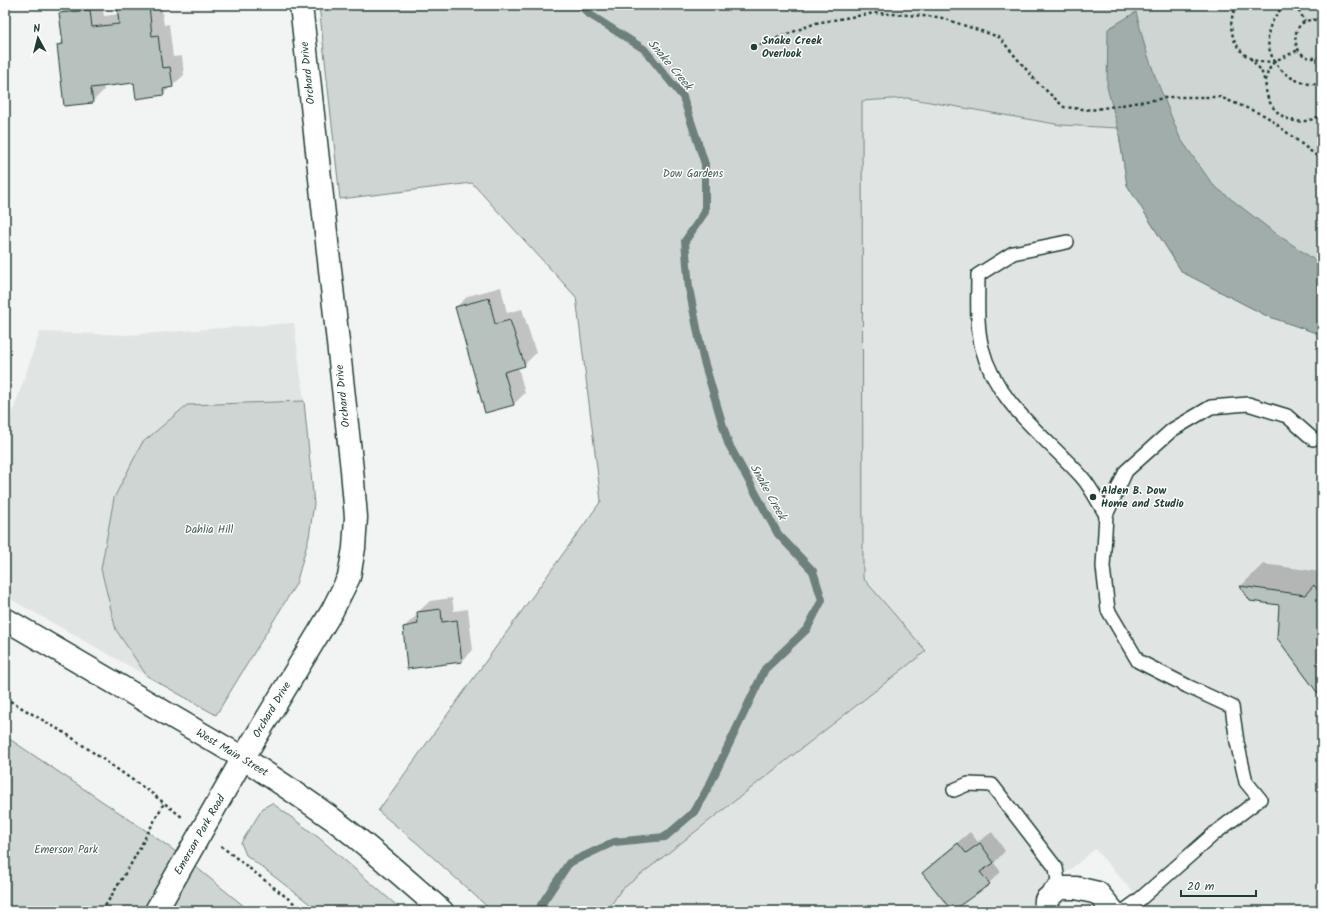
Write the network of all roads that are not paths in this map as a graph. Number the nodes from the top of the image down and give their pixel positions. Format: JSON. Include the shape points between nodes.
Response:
{"nodes":[{"id":1,"x":301,"y":5,"type":"edge"},
{"id":2,"x":1067,"y":242,"type":"dead end"},
{"id":3,"x":1314,"y":439,"type":"dead end"},
{"id":4,"x":1106,"y":515,"type":"junction"},
{"id":5,"x":5,"y":619,"type":"edge"},
{"id":6,"x":243,"y":758,"type":"junction"},
{"id":7,"x":954,"y":790,"type":"dead end"},
{"id":8,"x":1059,"y":888,"type":"junction"},
{"id":9,"x":156,"y":911,"type":"edge"},
{"id":10,"x":442,"y":911,"type":"edge"},
{"id":11,"x":1045,"y":911,"type":"edge"},
{"id":12,"x":1113,"y":911,"type":"edge"},
{"id":13,"x":1124,"y":911,"type":"edge"}],
"edges":[{"from":1,"to":6,"type":"street","name":"Orchard Drive","via":[[352,470],[356,517],[354,548],[350,577]]},
{"from":2,"to":4,"type":"lane","via":[[1013,253],[978,275],[978,313],[982,348],[996,382],[1026,422],[1082,477]]},
{"from":3,"to":4,"type":"lane","via":[[1287,416],[1248,404],[1211,407],[1172,430],[1126,471]]},
{"from":4,"to":13,"type":"lane","via":[[1103,567],[1108,610],[1138,661],[1232,707],[1246,782],[1260,799]]},
{"from":5,"to":6,"type":"street","name":"West Main Street"},
{"from":6,"to":9,"type":"street","name":"Emerson Park Road"},
{"from":6,"to":10,"type":"street","name":"West Main Street","via":[[334,821]]},
{"from":7,"to":8,"type":"lane","via":[[968,784],[992,785],[1056,868]]},
{"from":8,"to":11,"type":"street","via":[[1046,900]]},
{"from":8,"to":12,"type":"street","via":[[1076,888],[1098,894]]}]}
